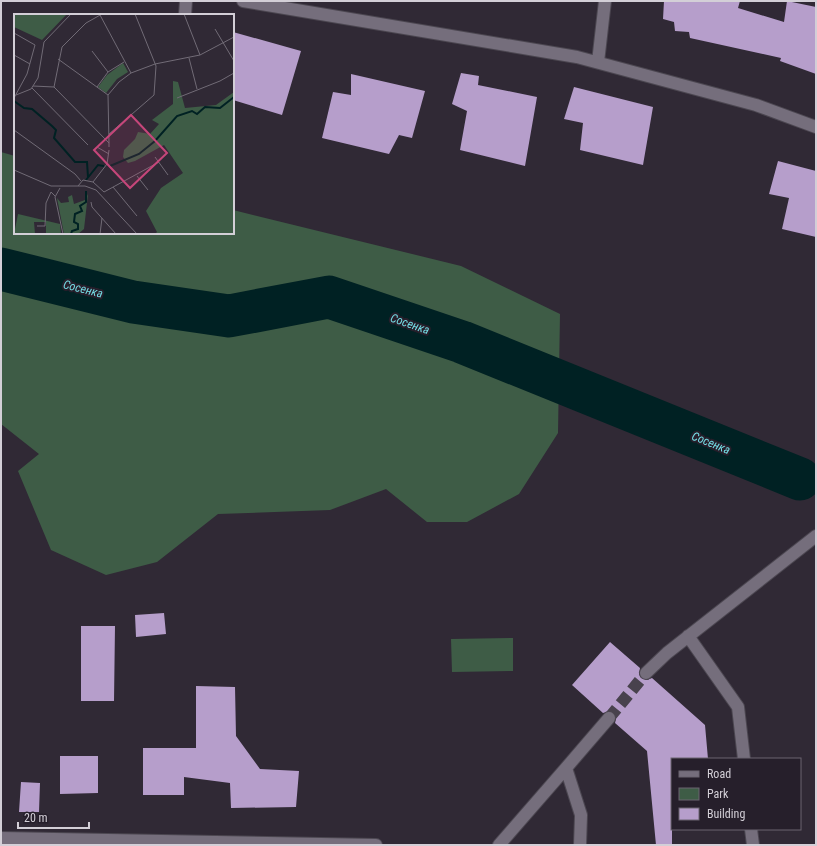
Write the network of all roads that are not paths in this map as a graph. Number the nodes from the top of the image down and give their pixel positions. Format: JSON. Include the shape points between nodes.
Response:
{"nodes":[{"id":1,"x":186,"y":1,"type":"edge"},
{"id":2,"x":243,"y":1,"type":"edge"},
{"id":3,"x":605,"y":1,"type":"edge"},
{"id":4,"x":185,"y":14,"type":"edge"},
{"id":5,"x":598,"y":62,"type":"junction"},
{"id":6,"x":816,"y":127,"type":"edge"},
{"id":7,"x":816,"y":536,"type":"edge"},
{"id":8,"x":688,"y":636,"type":"junction"},
{"id":9,"x":646,"y":673,"type":"tunnel mouth"},
{"id":10,"x":609,"y":718,"type":"tunnel mouth"},
{"id":11,"x":744,"y":758,"type":"edge"},
{"id":12,"x":566,"y":768,"type":"junction"},
{"id":13,"x":751,"y":830,"type":"edge"},
{"id":14,"x":1,"y":838,"type":"edge"},
{"id":15,"x":376,"y":845,"type":"edge"},
{"id":16,"x":498,"y":845,"type":"edge"},
{"id":17,"x":580,"y":845,"type":"edge"},
{"id":18,"x":753,"y":845,"type":"edge"}],
"edges":[{"from":1,"to":4,"type":"street"},
{"from":2,"to":5,"type":"street"},
{"from":3,"to":5,"type":"street"},
{"from":5,"to":6,"type":"street","via":[[756,105]]},
{"from":7,"to":8,"type":"street"},
{"from":8,"to":9,"type":"street"},
{"from":8,"to":11,"type":"street","via":[[738,707]]},
{"from":10,"to":12,"type":"street"},
{"from":12,"to":16,"type":"street"},
{"from":12,"to":17,"type":"street","via":[[581,815]]},
{"from":13,"to":18,"type":"street"},
{"from":14,"to":15,"type":"street"}]}
